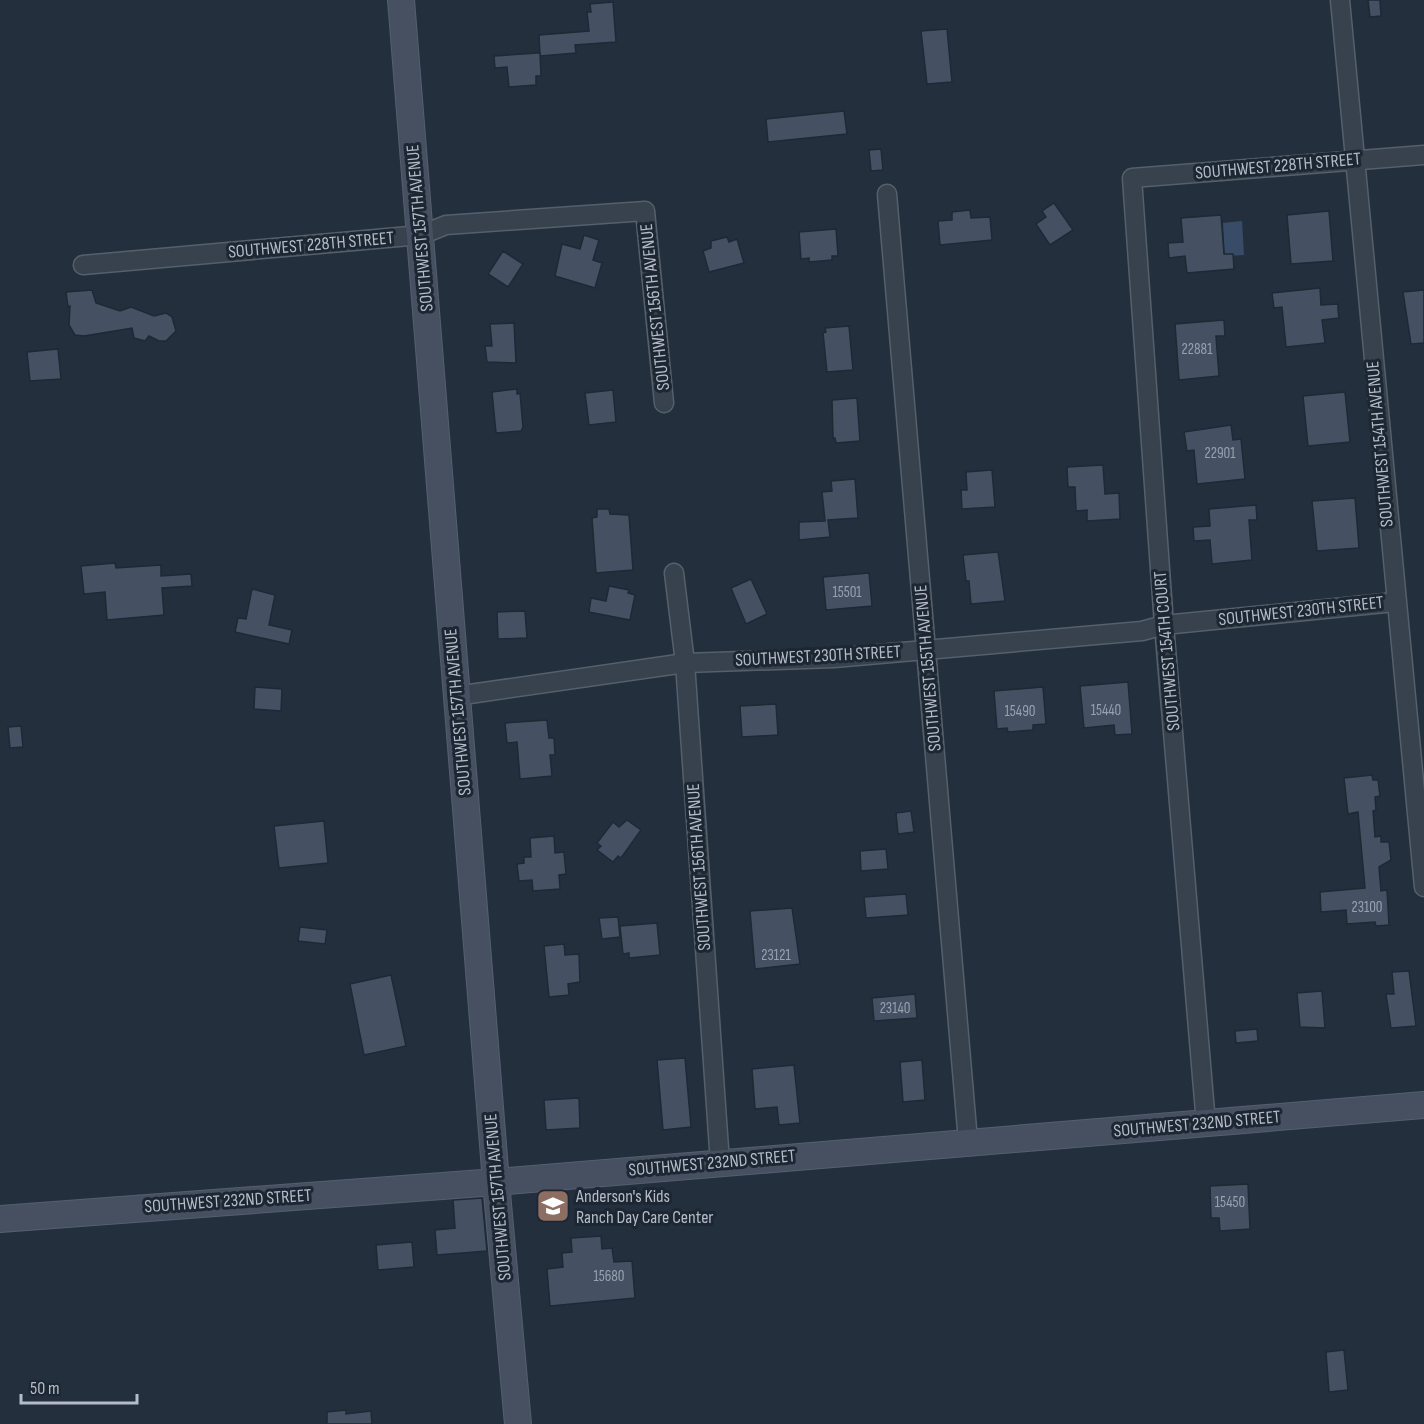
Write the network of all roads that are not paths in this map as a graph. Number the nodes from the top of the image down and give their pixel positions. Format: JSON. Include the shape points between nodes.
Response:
{"nodes":[{"id":1,"x":401,"y":0,"type":"edge"},
{"id":2,"x":1340,"y":0,"type":"edge"},
{"id":3,"x":1424,"y":155,"type":"edge"},
{"id":4,"x":1354,"y":159,"type":"junction"},
{"id":5,"x":1132,"y":178,"type":"joint"},
{"id":6,"x":887,"y":194,"type":"dead end"},
{"id":7,"x":645,"y":211,"type":"joint"},
{"id":8,"x":421,"y":235,"type":"junction"},
{"id":9,"x":83,"y":265,"type":"dead end"},
{"id":10,"x":664,"y":403,"type":"dead end"},
{"id":11,"x":674,"y":573,"type":"dead end"},
{"id":12,"x":1395,"y":602,"type":"junction"},
{"id":13,"x":1164,"y":625,"type":"junction"},
{"id":14,"x":926,"y":649,"type":"junction"},
{"id":15,"x":685,"y":663,"type":"junction"},
{"id":16,"x":456,"y":696,"type":"junction"},
{"id":17,"x":1424,"y":887,"type":"edge"},
{"id":18,"x":1424,"y":1105,"type":"edge"},
{"id":19,"x":1206,"y":1124,"type":"junction"},
{"id":20,"x":968,"y":1141,"type":"junction"},
{"id":21,"x":720,"y":1163,"type":"junction"},
{"id":22,"x":496,"y":1182,"type":"junction"},
{"id":23,"x":0,"y":1219,"type":"edge"},
{"id":24,"x":518,"y":1424,"type":"edge"}],
"edges":[{"from":1,"to":8,"type":"street","name":"SOUTHWEST 157TH AVENUE"},
{"from":2,"to":4,"type":"street","name":"SOUTHWEST 154TH AVENUE"},
{"from":3,"to":4,"type":"street","name":"SOUTHWEST 228TH STREET"},
{"from":4,"to":5,"type":"street","name":"SOUTHWEST 228TH STREET"},
{"from":4,"to":12,"type":"street","name":"SOUTHWEST 154TH AVENUE"},
{"from":5,"to":13,"type":"street","name":"SOUTHWEST 154TH COURT"},
{"from":6,"to":14,"type":"street","name":"SOUTHWEST 155TH AVENUE"},
{"from":7,"to":8,"type":"street","name":"SOUTHWEST 228TH STREET","via":[[446,225]]},
{"from":7,"to":10,"type":"street","name":"SOUTHWEST 156TH AVENUE"},
{"from":8,"to":9,"type":"street","name":"SOUTHWEST 228TH STREET"},
{"from":8,"to":16,"type":"street","name":"SOUTHWEST 157TH AVENUE"},
{"from":11,"to":15,"type":"street","name":"SOUTHWEST 156TH AVENUE"},
{"from":12,"to":13,"type":"street","name":"SOUTHWEST 230TH STREET"},
{"from":12,"to":17,"type":"street","name":"SOUTHWEST 154TH AVENUE"},
{"from":13,"to":14,"type":"street","name":"SOUTHWEST 230TH STREET","via":[[1142,631]]},
{"from":13,"to":19,"type":"street","name":"SOUTHWEST 154TH COURT"},
{"from":14,"to":15,"type":"street","name":"SOUTHWEST 230TH STREET","via":[[834,658]]},
{"from":14,"to":20,"type":"street","name":"SOUTHWEST 155TH AVENUE"},
{"from":15,"to":16,"type":"street","name":"SOUTHWEST 230TH STREET"},
{"from":15,"to":21,"type":"street","name":"SOUTHWEST 156TH AVENUE"},
{"from":16,"to":22,"type":"street","name":"SOUTHWEST 157TH AVENUE"},
{"from":18,"to":19,"type":"street","name":"SOUTHWEST 232ND STREET"},
{"from":19,"to":20,"type":"street","name":"SOUTHWEST 232ND STREET"},
{"from":20,"to":21,"type":"street","name":"SOUTHWEST 232ND STREET"},
{"from":21,"to":22,"type":"street","name":"SOUTHWEST 232ND STREET"},
{"from":22,"to":23,"type":"street","name":"SOUTHWEST 232ND STREET"},
{"from":22,"to":24,"type":"street","name":"SOUTHWEST 157TH AVENUE"}]}
